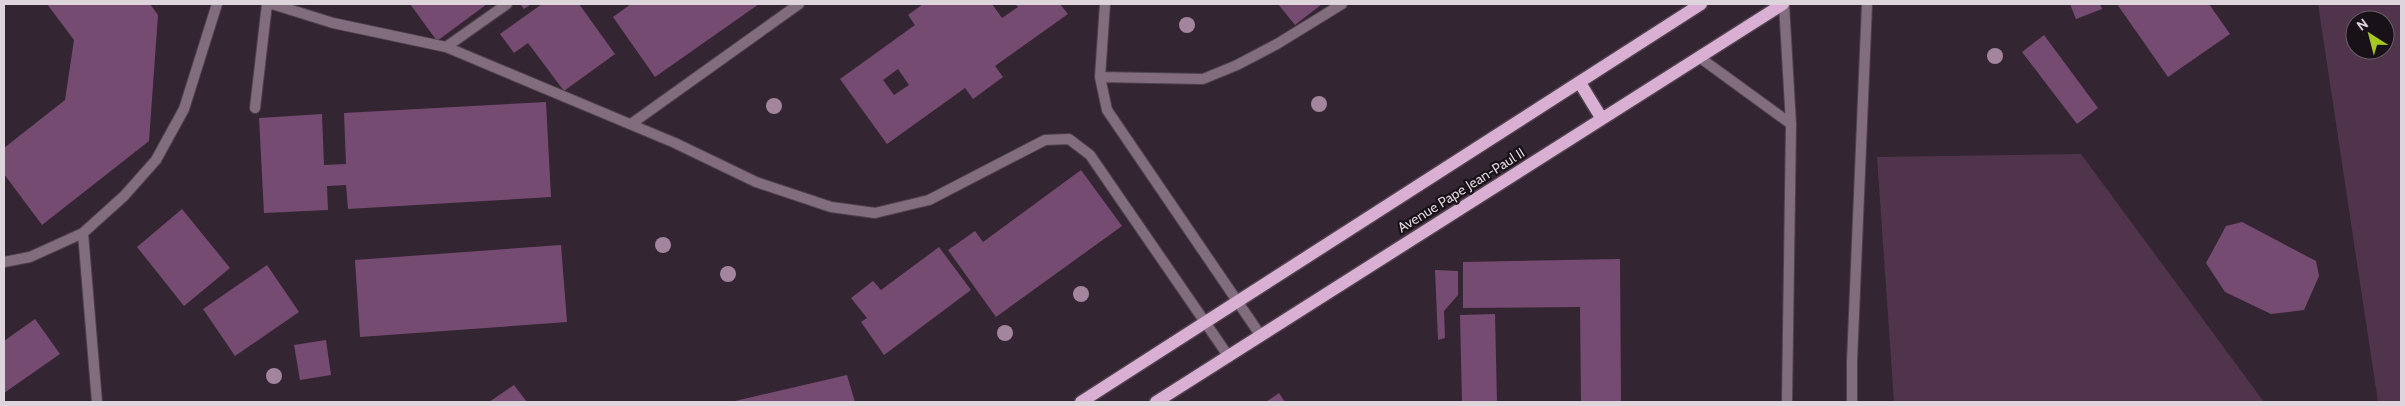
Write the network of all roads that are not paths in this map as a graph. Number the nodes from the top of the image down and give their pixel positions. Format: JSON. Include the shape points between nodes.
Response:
{"nodes":[{"id":1,"x":217,"y":4,"type":"edge"},
{"id":2,"x":267,"y":4,"type":"edge"},
{"id":3,"x":272,"y":4,"type":"edge"},
{"id":4,"x":507,"y":4,"type":"edge"},
{"id":5,"x":800,"y":4,"type":"edge"},
{"id":6,"x":1105,"y":4,"type":"edge"},
{"id":7,"x":1342,"y":4,"type":"edge"},
{"id":8,"x":1701,"y":4,"type":"edge"},
{"id":9,"x":1783,"y":4,"type":"edge"},
{"id":10,"x":1868,"y":4,"type":"edge"},
{"id":11,"x":446,"y":47,"type":"junction"},
{"id":12,"x":1699,"y":57,"type":"junction"},
{"id":13,"x":1100,"y":77,"type":"junction"},
{"id":14,"x":1580,"y":82,"type":"junction"},
{"id":15,"x":256,"y":108,"type":"dead end"},
{"id":16,"x":1602,"y":119,"type":"junction"},
{"id":17,"x":631,"y":124,"type":"junction"},
{"id":18,"x":1791,"y":124,"type":"junction"},
{"id":19,"x":84,"y":233,"type":"junction"},
{"id":20,"x":4,"y":262,"type":"edge"},
{"id":21,"x":1239,"y":302,"type":"junction"},
{"id":22,"x":1206,"y":323,"type":"junction"},
{"id":23,"x":1260,"y":336,"type":"junction"},
{"id":24,"x":1229,"y":357,"type":"junction"},
{"id":25,"x":97,"y":402,"type":"edge"},
{"id":26,"x":1081,"y":402,"type":"edge"},
{"id":27,"x":1156,"y":402,"type":"edge"},
{"id":28,"x":1787,"y":402,"type":"edge"},
{"id":29,"x":1852,"y":402,"type":"edge"}],
"edges":[{"from":1,"to":19,"type":"lane","via":[[184,109],[156,160]]},
{"from":2,"to":15,"type":"lane"},
{"from":3,"to":11,"type":"lane","via":[[333,23]]},
{"from":4,"to":11,"type":"lane"},
{"from":5,"to":17,"type":"lane"},
{"from":6,"to":13,"type":"lane"},
{"from":7,"to":13,"type":"lane","via":[[1277,44],[1203,79]]},
{"from":8,"to":14,"type":"main road","name":"Avenue Pape Jean-Paul II"},
{"from":9,"to":12,"type":"main road","name":"Avenue Pape Jean-Paul II"},
{"from":9,"to":18,"type":"lane"},
{"from":10,"to":29,"type":"lane"},
{"from":11,"to":17,"type":"lane"},
{"from":12,"to":16,"type":"main road","name":"Avenue Pape Jean-Paul II"},
{"from":12,"to":18,"type":"lane"},
{"from":13,"to":21,"type":"lane","via":[[1107,110]]},
{"from":14,"to":16,"type":"main road"},
{"from":14,"to":21,"type":"main road","name":"Avenue Pape Jean-Paul II"},
{"from":16,"to":23,"type":"main road","name":"Avenue Pape Jean-Paul II"},
{"from":17,"to":22,"type":"lane","via":[[756,182],[831,207],[875,213],[929,200],[1045,140],[1069,139],[1090,154]]},
{"from":18,"to":28,"type":"lane"},
{"from":19,"to":20,"type":"lane","via":[[30,257]]},
{"from":19,"to":25,"type":"lane"},
{"from":21,"to":22,"type":"main road","name":"Avenue Pape Jean-Paul II"},
{"from":21,"to":23,"type":"lane"},
{"from":22,"to":24,"type":"lane"},
{"from":22,"to":26,"type":"main road","name":"Avenue Pape Jean-Paul II"},
{"from":23,"to":24,"type":"main road","name":"Avenue Pape Jean-Paul II"},
{"from":24,"to":27,"type":"main road","name":"Avenue Pape Jean-Paul II"}]}
